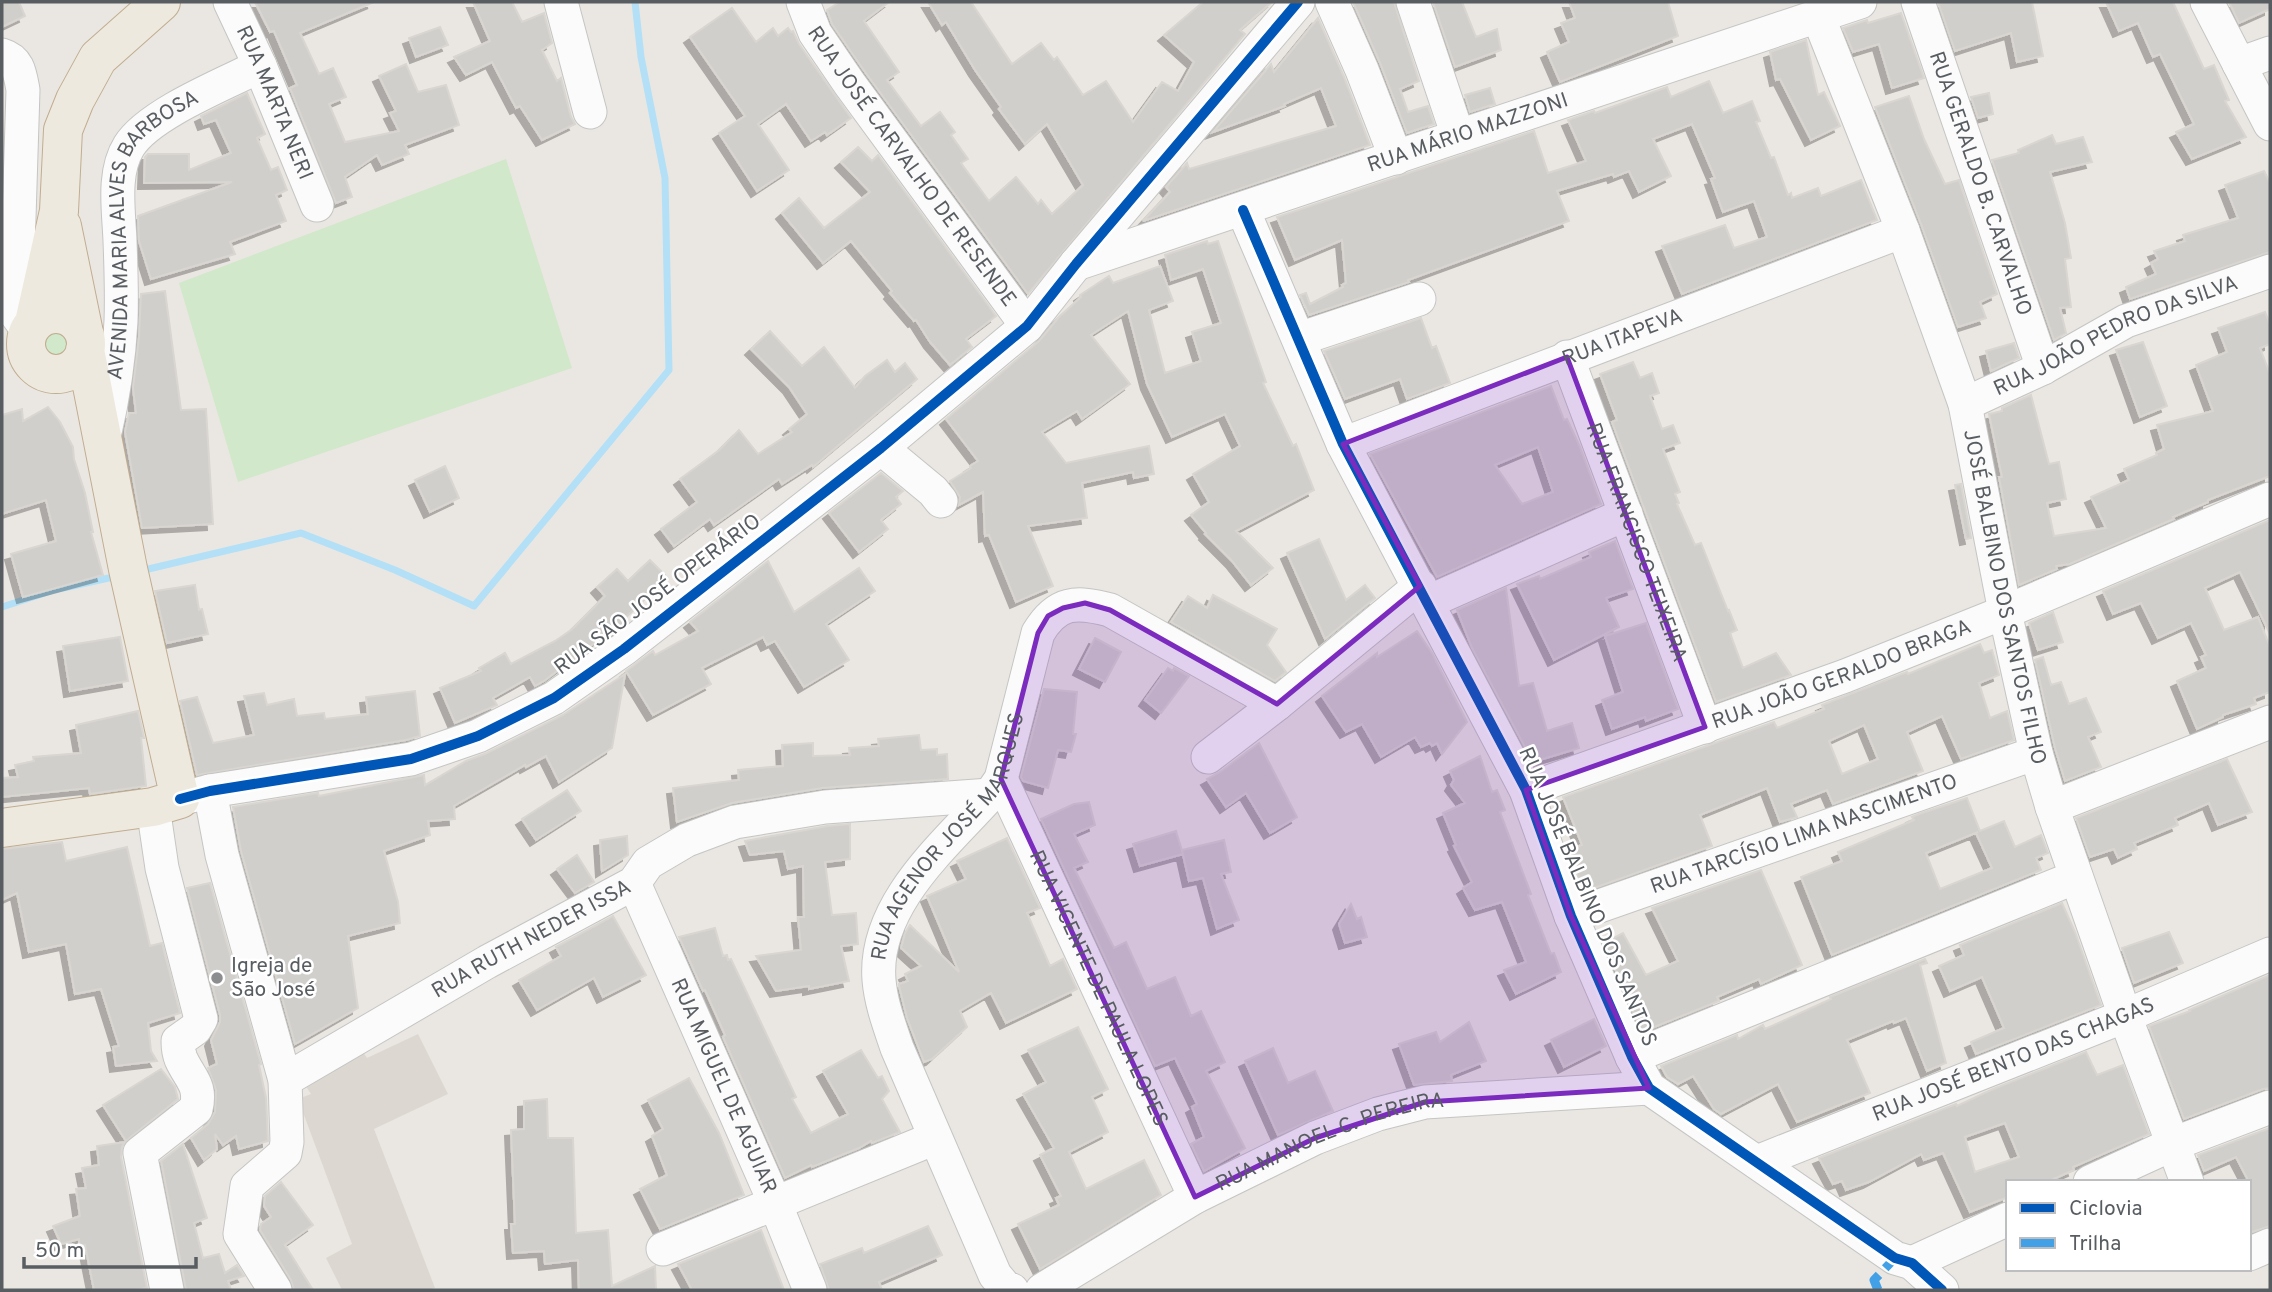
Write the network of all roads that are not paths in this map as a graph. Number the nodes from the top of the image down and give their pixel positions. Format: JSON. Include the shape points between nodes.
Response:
{"nodes":[{"id":1,"x":161,"y":2,"type":"edge"},
{"id":2,"x":230,"y":2,"type":"edge"},
{"id":3,"x":561,"y":2,"type":"edge"},
{"id":4,"x":803,"y":2,"type":"edge"},
{"id":5,"x":1298,"y":2,"type":"edge"},
{"id":6,"x":1332,"y":2,"type":"edge"},
{"id":7,"x":1413,"y":2,"type":"edge"},
{"id":8,"x":1860,"y":2,"type":"edge"},
{"id":9,"x":1918,"y":2,"type":"edge"},
{"id":10,"x":2207,"y":2,"type":"edge"},
{"id":11,"x":1818,"y":16,"type":"junction"},
{"id":12,"x":2270,"y":52,"type":"edge"},
{"id":13,"x":2,"y":55,"type":"edge"},
{"id":14,"x":2239,"y":64,"type":"junction"},
{"id":15,"x":260,"y":66,"type":"junction"},
{"id":16,"x":590,"y":112,"type":"dead end"},
{"id":17,"x":2270,"y":124,"type":"edge"},
{"id":18,"x":1458,"y":136,"type":"junction"},
{"id":19,"x":1396,"y":158,"type":"junction"},
{"id":20,"x":317,"y":205,"type":"dead end"},
{"id":21,"x":1243,"y":210,"type":"junction"},
{"id":22,"x":59,"y":211,"type":"junction"},
{"id":23,"x":1903,"y":230,"type":"junction"},
{"id":24,"x":1076,"y":264,"type":"junction"},
{"id":25,"x":2270,"y":271,"type":"edge"},
{"id":26,"x":1419,"y":299,"type":"dead end"},
{"id":27,"x":1027,"y":326,"type":"junction"},
{"id":28,"x":1299,"y":339,"type":"junction"},
{"id":29,"x":40,"y":348,"type":"edge"},
{"id":30,"x":1567,"y":357,"type":"junction"},
{"id":31,"x":2043,"y":368,"type":"junction"},
{"id":32,"x":1965,"y":404,"type":"junction"},
{"id":33,"x":101,"y":437,"type":"junction"},
{"id":34,"x":1343,"y":444,"type":"junction"},
{"id":35,"x":881,"y":448,"type":"junction"},
{"id":36,"x":2270,"y":499,"type":"edge"},
{"id":37,"x":941,"y":501,"type":"dead end"},
{"id":38,"x":1626,"y":514,"type":"junction"},
{"id":39,"x":1424,"y":594,"type":"junction"},
{"id":40,"x":2005,"y":612,"type":"junction"},
{"id":41,"x":1278,"y":704,"type":"junction"},
{"id":42,"x":2270,"y":722,"type":"edge"},
{"id":43,"x":1705,"y":727,"type":"junction"},
{"id":44,"x":2036,"y":753,"type":"junction"},
{"id":45,"x":1208,"y":757,"type":"dead end"},
{"id":46,"x":995,"y":787,"type":"junction"},
{"id":47,"x":1526,"y":790,"type":"junction"},
{"id":48,"x":181,"y":799,"type":"junction"},
{"id":49,"x":2052,"y":807,"type":"junction"},
{"id":50,"x":2,"y":828,"type":"edge"},
{"id":51,"x":2076,"y":877,"type":"junction"},
{"id":52,"x":634,"y":884,"type":"junction"},
{"id":53,"x":1571,"y":916,"type":"junction"},
{"id":54,"x":2270,"y":954,"type":"edge"},
{"id":55,"x":2125,"y":1016,"type":"junction"},
{"id":56,"x":1632,"y":1057,"type":"junction"},
{"id":57,"x":285,"y":1080,"type":"junction"},
{"id":58,"x":1649,"y":1088,"type":"junction"},
{"id":59,"x":2270,"y":1107,"type":"edge"},
{"id":60,"x":935,"y":1138,"type":"junction"},
{"id":61,"x":2173,"y":1144,"type":"junction"},
{"id":62,"x":1757,"y":1163,"type":"junction"},
{"id":63,"x":2094,"y":1180,"type":"edge"},
{"id":64,"x":2186,"y":1180,"type":"edge"},
{"id":65,"x":1195,"y":1197,"type":"junction"},
{"id":66,"x":775,"y":1203,"type":"junction"},
{"id":67,"x":2006,"y":1220,"type":"edge"},
{"id":68,"x":2270,"y":1245,"type":"edge"},
{"id":69,"x":663,"y":1249,"type":"dead end"},
{"id":70,"x":2251,"y":1253,"type":"edge"},
{"id":71,"x":1912,"y":1262,"type":"junction"},
{"id":72,"x":167,"y":1290,"type":"edge"},
{"id":73,"x":275,"y":1290,"type":"edge"},
{"id":74,"x":810,"y":1290,"type":"edge"},
{"id":75,"x":1012,"y":1290,"type":"edge"},
{"id":76,"x":1042,"y":1290,"type":"edge"},
{"id":77,"x":1942,"y":1290,"type":"edge"}],
"edges":[{"from":1,"to":22,"type":"highway","name":"AVENIDA MARIA ALVES BARBOSA","via":[[98,58],[75,100],[63,130]]},
{"from":2,"to":15,"type":"street","name":"RUA MARTA NERI"},
{"from":3,"to":16,"type":"street"},
{"from":4,"to":27,"type":"street","name":"RUA JOSÉ CARVALHO DE RESENDE","via":[[815,33],[849,83]]},
{"from":5,"to":24,"type":"street","name":"RUA SÃO JOSÉ OPERÁRIO"},
{"from":6,"to":19,"type":"street"},
{"from":7,"to":18,"type":"street"},
{"from":8,"to":11,"type":"street","name":"RUA MÁRIO MAZZONI"},
{"from":9,"to":31,"type":"street","name":"RUA GERALDO B. CARVALHO"},
{"from":10,"to":14,"type":"street"},
{"from":11,"to":18,"type":"street","name":"RUA MÁRIO MAZZONI"},
{"from":11,"to":23,"type":"street","name":"JOSÉ BALBINO DOS SANTOS FILHO"},
{"from":12,"to":14,"type":"street"},
{"from":13,"to":29,"type":"street","via":[[19,67],[23,90],[16,314]]},
{"from":14,"to":17,"type":"street"},
{"from":15,"to":20,"type":"street","name":"RUA MARTA NERI"},
{"from":15,"to":33,"type":"street","name":"AVENIDA MARIA ALVES BARBOSA","via":[[164,115],[128,147],[118,190],[121,320],[117,368]]},
{"from":18,"to":19,"type":"street","name":"RUA MÁRIO MAZZONI"},
{"from":19,"to":21,"type":"street","name":"RUA MÁRIO MAZZONI"},
{"from":21,"to":24,"type":"street","name":"RUA MÁRIO MAZZONI"},
{"from":21,"to":28,"type":"street","name":"RUA JOSÉ BALBINO DOS SANTOS"},
{"from":22,"to":29,"type":"highway","name":"AVENIDA MARIA ALVES BARBOSA"},
{"from":22,"to":29,"type":"highway","name":"AVENIDA MARIA ALVES BARBOSA"},
{"from":23,"to":30,"type":"street","name":"RUA ITAPEVA"},
{"from":23,"to":32,"type":"street","name":"JOSÉ BALBINO DOS SANTOS FILHO"},
{"from":24,"to":27,"type":"street","name":"RUA SÃO JOSÉ OPERÁRIO"},
{"from":25,"to":31,"type":"street","name":"RUA JOÃO PEDRO DA SILVA","via":[[2126,321]]},
{"from":26,"to":28,"type":"street"},
{"from":27,"to":35,"type":"street","name":"RUA SÃO JOSÉ OPERÁRIO"},
{"from":28,"to":34,"type":"street","name":"RUA JOSÉ BALBINO DOS SANTOS"},
{"from":29,"to":33,"type":"highway","name":"AVENIDA MARIA ALVES BARBOSA"},
{"from":30,"to":34,"type":"street","name":"RUA ITAPEVA"},
{"from":30,"to":38,"type":"street","name":"RUA FRANCISCO TEIXEIRA"},
{"from":31,"to":32,"type":"street","name":"RUA JOÃO PEDRO DA SILVA"},
{"from":32,"to":40,"type":"street","name":"JOSÉ BALBINO DOS SANTOS FILHO"},
{"from":33,"to":48,"type":"highway","name":"AVENIDA MARIA ALVES BARBOSA"},
{"from":34,"to":39,"type":"street","name":"RUA JOSÉ BALBINO DOS SANTOS"},
{"from":35,"to":37,"type":"street"},
{"from":35,"to":48,"type":"street","name":"RUA SÃO JOSÉ OPERÁRIO","via":[[624,649],[554,698],[478,736],[411,759]]},
{"from":36,"to":40,"type":"street","name":"RUA JOÃO GERALDO BRAGA"},
{"from":38,"to":39,"type":"street"},
{"from":38,"to":43,"type":"street","name":"RUA FRANCISCO TEIXEIRA"},
{"from":39,"to":41,"type":"street"},
{"from":39,"to":47,"type":"street","name":"RUA JOSÉ BALBINO DOS SANTOS"},
{"from":40,"to":43,"type":"street","name":"RUA JOÃO GERALDO BRAGA"},
{"from":40,"to":44,"type":"street","name":"JOSÉ BALBINO DOS SANTOS FILHO"},
{"from":41,"to":45,"type":"street"},
{"from":41,"to":46,"type":"street","name":"RUA AGENOR JOSÉ MARQUES","via":[[1110,610],[1084,603],[1063,608],[1048,616],[1038,633]]},
{"from":42,"to":49,"type":"street"},
{"from":43,"to":47,"type":"street","name":"RUA JOÃO GERALDO BRAGA"},
{"from":44,"to":49,"type":"street","name":"JOSÉ BALBINO DOS SANTOS FILHO"},
{"from":44,"to":53,"type":"street","name":"RUA TARCÍSIO LIMA NASCIMENTO"},
{"from":46,"to":52,"type":"street","name":"RUA RUTH NEDER ISSA","via":[[735,822],[648,863]]},
{"from":46,"to":60,"type":"street","name":"RUA AGENOR JOSÉ MARQUES","via":[[905,890],[880,953],[879,981],[886,1014]]},
{"from":46,"to":65,"type":"street","name":"RUA VICENTE DE PAULA LOPES"},
{"from":47,"to":53,"type":"street","name":"RUA JOSÉ BALBINO DOS SANTOS"},
{"from":48,"to":50,"type":"highway","name":"RUA SÃO JOSÉ OPERÁRIO"},
{"from":48,"to":57,"type":"street","via":[[222,855]]},
{"from":48,"to":72,"type":"street","via":[[162,868],[201,1019],[178,1041],[180,1057],[199,1098],[196,1109],[140,1153]]},
{"from":49,"to":51,"type":"street","name":"JOSÉ BALBINO DOS SANTOS FILHO"},
{"from":51,"to":55,"type":"street","name":"JOSÉ BALBINO DOS SANTOS FILHO"},
{"from":51,"to":56,"type":"street"},
{"from":52,"to":57,"type":"street","name":"RUA RUTH NEDER ISSA","via":[[487,962]]},
{"from":52,"to":66,"type":"street","name":"RUA MIGUEL DE AGUIAR"},
{"from":53,"to":56,"type":"street","name":"RUA JOSÉ BALBINO DOS SANTOS"},
{"from":54,"to":55,"type":"street","name":"RUA JOSÉ BENTO DAS CHAGAS"},
{"from":55,"to":61,"type":"street","name":"JOSÉ BALBINO DOS SANTOS FILHO"},
{"from":55,"to":62,"type":"street","name":"RUA JOSÉ BENTO DAS CHAGAS"},
{"from":56,"to":58,"type":"street","name":"RUA JOSÉ BALBINO DOS SANTOS"},
{"from":57,"to":73,"type":"street","via":[[285,1153],[247,1186],[240,1234]]},
{"from":58,"to":62,"type":"street","name":"RUA JOSÉ BALBINO DOS SANTOS"},
{"from":58,"to":65,"type":"street","name":"RUA MANOEL C. PEREIRA","via":[[1425,1102],[1315,1138]]},
{"from":59,"to":61,"type":"street"},
{"from":60,"to":66,"type":"street"},
{"from":60,"to":75,"type":"street","name":"RUA AGENOR JOSÉ MARQUES","via":[[995,1275]]},
{"from":61,"to":63,"type":"street"},
{"from":61,"to":64,"type":"street","name":"JOSÉ BALBINO DOS SANTOS FILHO"},
{"from":62,"to":71,"type":"street","name":"RUA JOSÉ BALBINO DOS SANTOS","via":[[1895,1258]]},
{"from":65,"to":76,"type":"street","name":"RUA MANOEL C. PEREIRA"},
{"from":66,"to":69,"type":"street"},
{"from":66,"to":74,"type":"street","name":"RUA MIGUEL DE AGUIAR"},
{"from":67,"to":71,"type":"street"},
{"from":68,"to":70,"type":"street"},
{"from":71,"to":77,"type":"street","name":"RUA JOSÉ BALBINO DOS SANTOS"}]}
